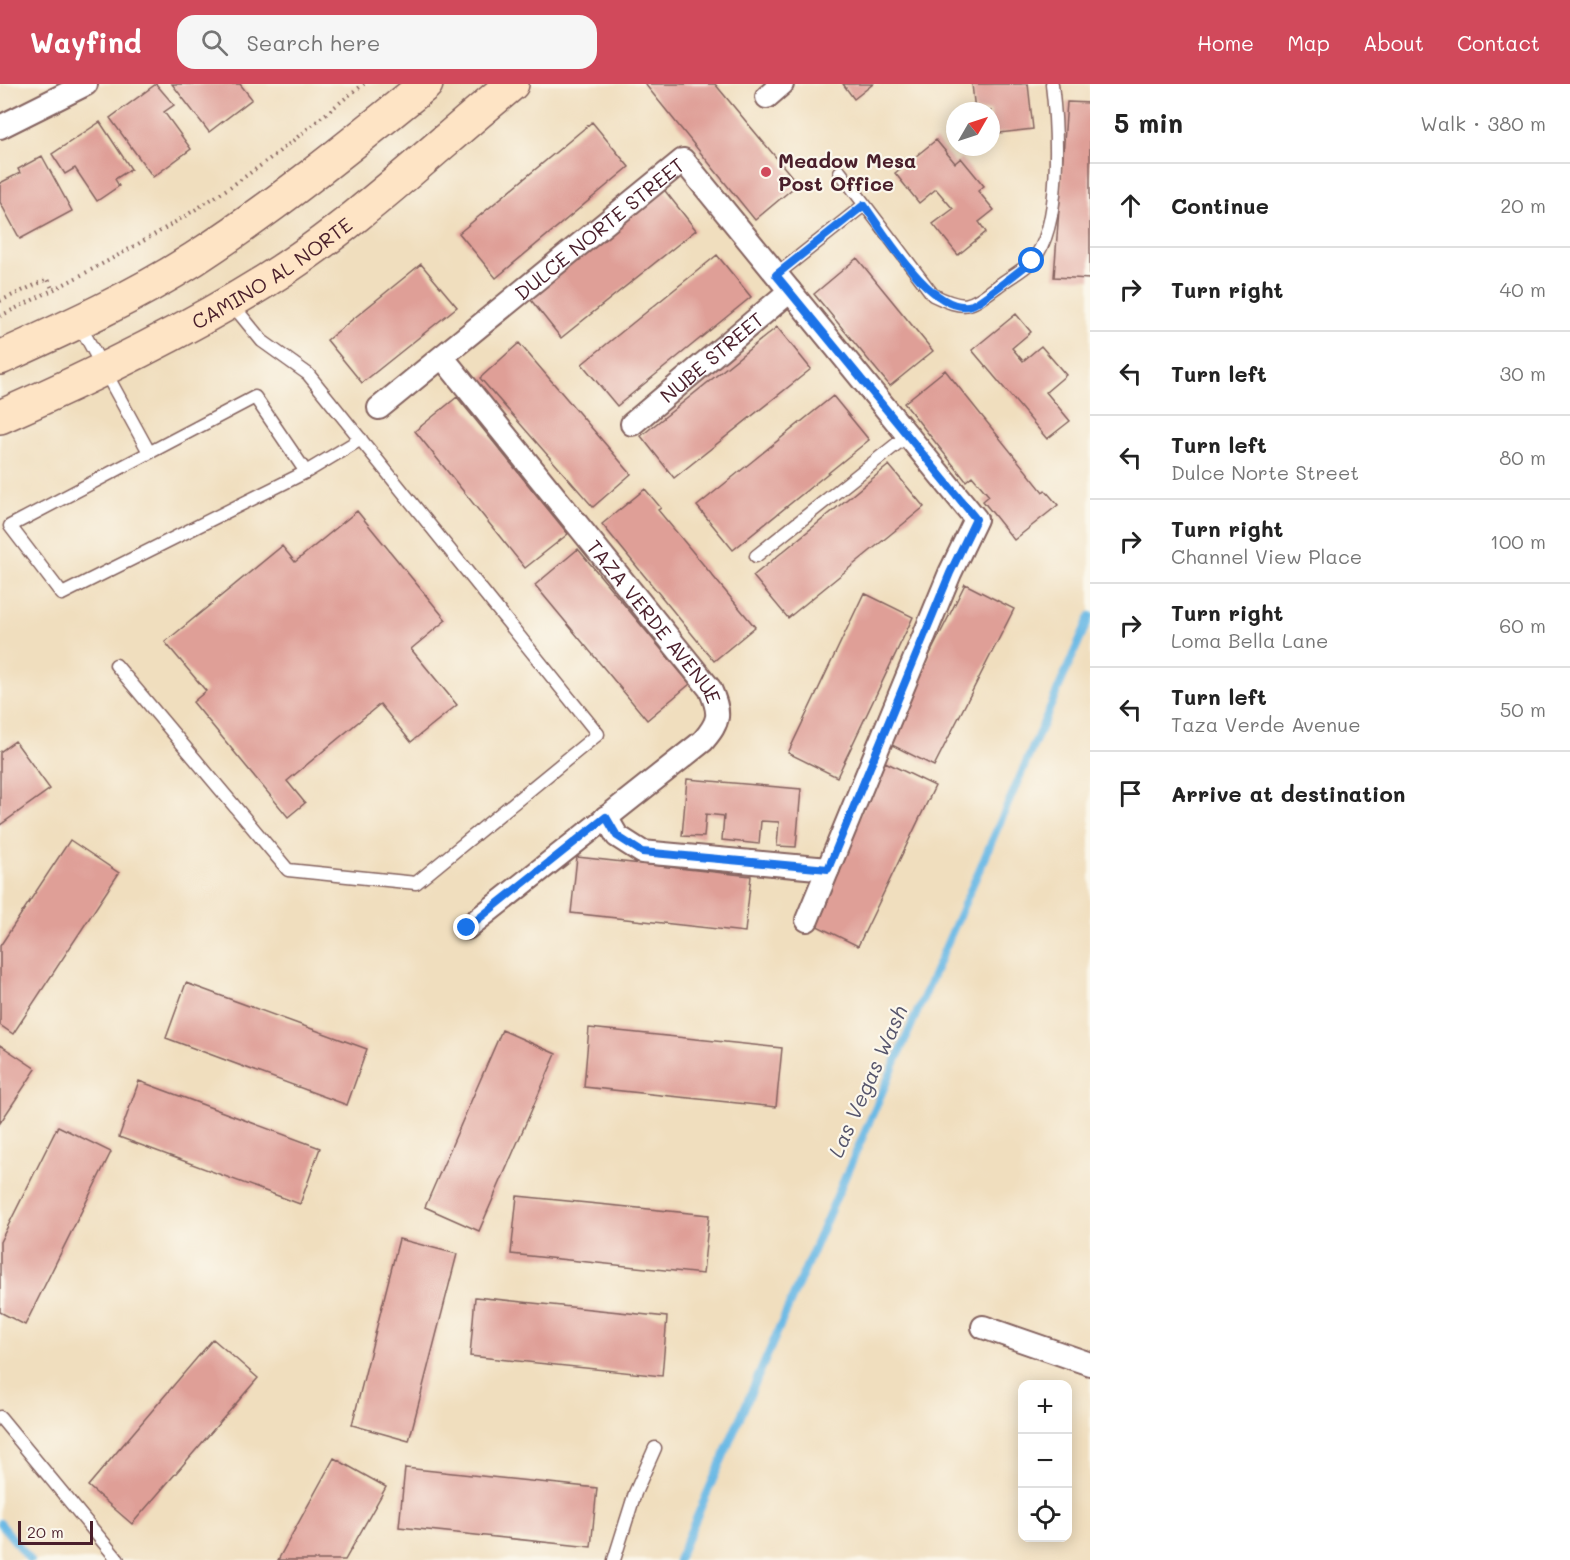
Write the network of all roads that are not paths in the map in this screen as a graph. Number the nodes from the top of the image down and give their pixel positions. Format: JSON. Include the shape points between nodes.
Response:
{"nodes":[{"id":1,"x":86,"y":84,"type":"edge"},
{"id":2,"x":426,"y":84,"type":"edge"},
{"id":3,"x":512,"y":84,"type":"edge"},
{"id":4,"x":1052,"y":84,"type":"edge"},
{"id":5,"x":0,"y":127,"type":"edge"},
{"id":6,"x":840,"y":172,"type":"dead end"},
{"id":7,"x":864,"y":205,"type":"junction"},
{"id":8,"x":783,"y":283,"type":"junction"},
{"id":9,"x":230,"y":302,"type":"junction"},
{"id":10,"x":78,"y":322,"type":"junction"},
{"id":11,"x":0,"y":358,"type":"edge"},
{"id":12,"x":443,"y":358,"type":"junction"},
{"id":13,"x":102,"y":370,"type":"junction"},
{"id":14,"x":379,"y":408,"type":"dead end"},
{"id":15,"x":0,"y":417,"type":"edge"},
{"id":16,"x":632,"y":424,"type":"dead end"},
{"id":17,"x":908,"y":435,"type":"junction"},
{"id":18,"x":361,"y":439,"type":"junction"},
{"id":19,"x":149,"y":452,"type":"junction"},
{"id":20,"x":306,"y":472,"type":"junction"},
{"id":21,"x":756,"y":556,"type":"dead end"},
{"id":22,"x":116,"y":665,"type":"dead end"},
{"id":23,"x":606,"y":817,"type":"junction"},
{"id":24,"x":828,"y":869,"type":"junction"},
{"id":25,"x":807,"y":920,"type":"dead end"},
{"id":26,"x":467,"y":928,"type":"dead end"},
{"id":27,"x":982,"y":1327,"type":"dead end"},
{"id":28,"x":1090,"y":1365,"type":"edge"},
{"id":29,"x":0,"y":1416,"type":"edge"},
{"id":30,"x":655,"y":1448,"type":"dead end"},
{"id":31,"x":118,"y":1560,"type":"edge"},
{"id":32,"x":614,"y":1560,"type":"edge"}],
"edges":[{"from":1,"to":5,"type":"street"},
{"from":2,"to":10,"type":"main road","via":[[322,168],[206,250],[127,298]]},
{"from":3,"to":9,"type":"main road","name":"CAMINO AL NORTE","via":[[336,230]]},
{"from":4,"to":7,"type":"lane","via":[[1058,148],[1048,233],[1032,261],[972,305],[953,304],[933,295]]},
{"from":6,"to":7,"type":"lane"},
{"from":7,"to":8,"type":"lane"},
{"from":8,"to":12,"type":"street","name":"DULCE NORTE STREET","via":[[683,160]]},
{"from":8,"to":16,"type":"street","name":"NUBE STREET"},
{"from":8,"to":17,"type":"street","name":"DULCE NORTE STREET"},
{"from":9,"to":13,"type":"main road","name":"CAMINO AL NORTE"},
{"from":9,"to":18,"type":"lane","via":[[262,340],[308,374]]},
{"from":10,"to":11,"type":"main road"},
{"from":10,"to":13,"type":"lane"},
{"from":12,"to":14,"type":"street","name":"DULCE NORTE STREET"},
{"from":12,"to":23,"type":"street","name":"TAZA VERDE AVENUE","via":[[710,689],[718,707],[716,725],[702,741]]},
{"from":13,"to":15,"type":"main road","name":"CAMINO AL NORTE"},
{"from":13,"to":19,"type":"lane"},
{"from":17,"to":21,"type":"lane"},
{"from":17,"to":24,"type":"street","name":"DULCE NORTE STREET","via":[[976,519]]},
{"from":18,"to":20,"type":"lane"},
{"from":18,"to":22,"type":"lane","via":[[598,734],[416,883],[288,870]]},
{"from":19,"to":20,"type":"lane","via":[[255,397]]},
{"from":19,"to":20,"type":"lane","via":[[10,526],[62,594]]},
{"from":23,"to":24,"type":"street","via":[[617,836],[642,852]]},
{"from":23,"to":26,"type":"street","name":"TAZA VERDE AVENUE"},
{"from":24,"to":25,"type":"street"},
{"from":27,"to":28,"type":"street"},
{"from":29,"to":31,"type":"lane"},
{"from":30,"to":32,"type":"lane","via":[[635,1493]]}]}
